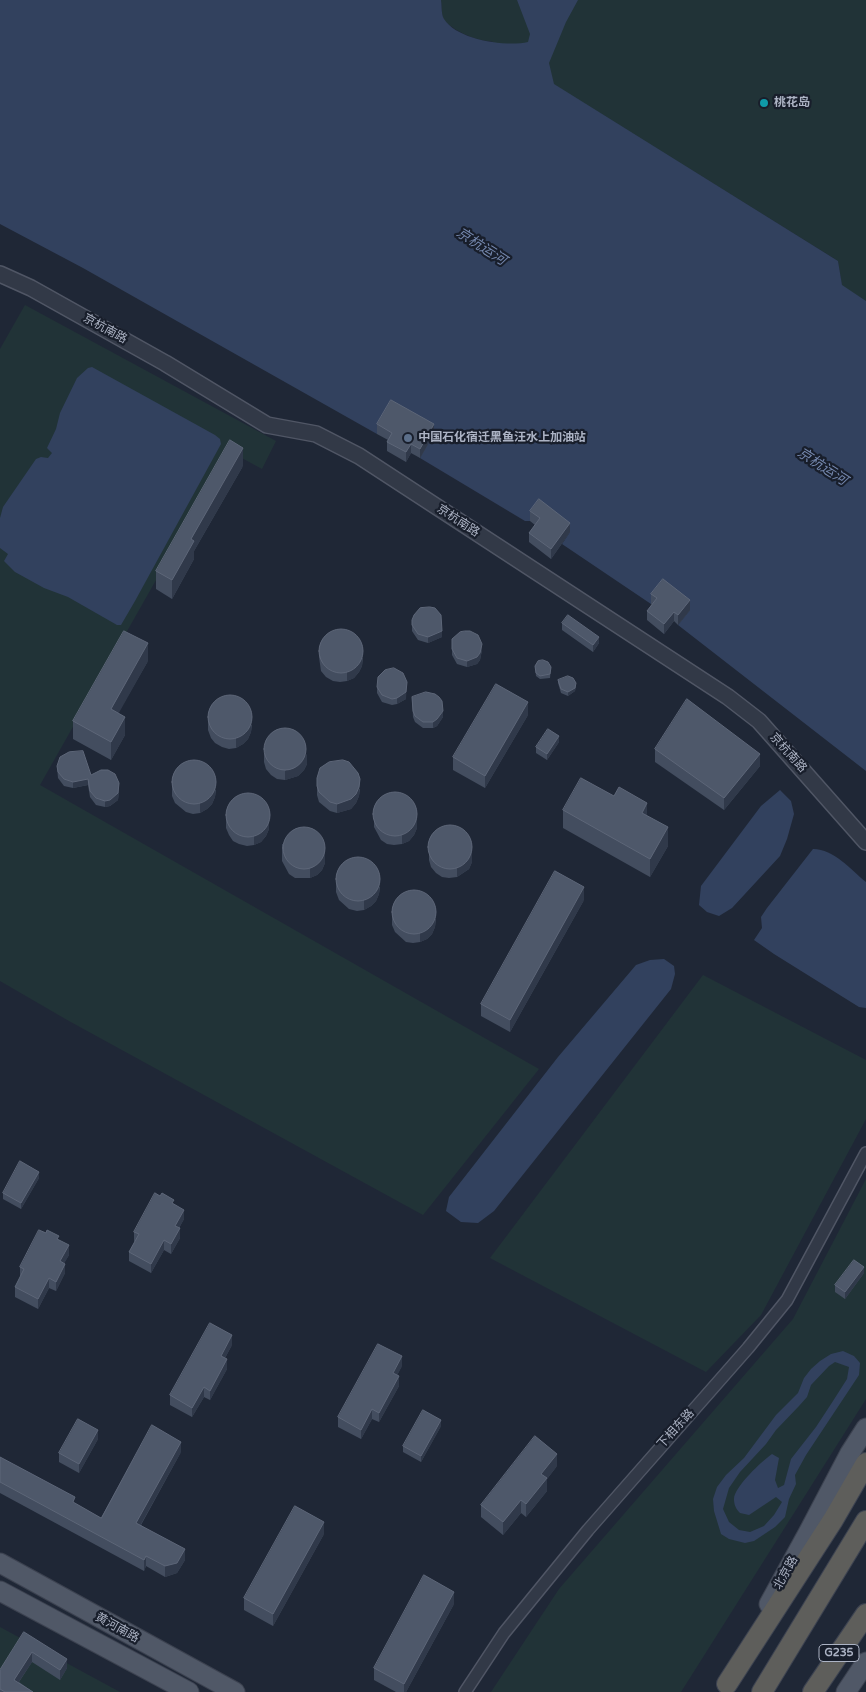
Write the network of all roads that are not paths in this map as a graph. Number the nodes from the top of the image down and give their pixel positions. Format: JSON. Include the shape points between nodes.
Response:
{"nodes":[{"id":1,"x":0,"y":274,"type":"edge"},
{"id":2,"x":866,"y":842,"type":"edge"},
{"id":3,"x":866,"y":1153,"type":"edge"},
{"id":4,"x":866,"y":1428,"type":"edge"},
{"id":5,"x":858,"y":1458,"type":"edge"},
{"id":6,"x":866,"y":1521,"type":"edge"},
{"id":7,"x":0,"y":1564,"type":"edge"},
{"id":8,"x":0,"y":1591,"type":"edge"},
{"id":9,"x":866,"y":1614,"type":"edge"},
{"id":10,"x":866,"y":1662,"type":"edge"},
{"id":11,"x":724,"y":1688,"type":"edge"},
{"id":12,"x":189,"y":1692,"type":"edge"},
{"id":13,"x":236,"y":1692,"type":"edge"},
{"id":14,"x":465,"y":1692,"type":"edge"},
{"id":15,"x":762,"y":1692,"type":"edge"},
{"id":16,"x":813,"y":1692,"type":"edge"},
{"id":17,"x":846,"y":1692,"type":"edge"}],
"edges":[{"from":1,"to":2,"type":"street","name":"京杭南路","via":[[165,363],[267,425],[316,434],[359,456],[670,658],[759,721]]},
{"from":3,"to":14,"type":"street","name":"下相东路","via":[[787,1300],[582,1538],[504,1633]]},
{"from":4,"to":5,"type":"main road"},
{"from":5,"to":11,"type":"highway","via":[[833,1520]]},
{"from":6,"to":15,"type":"highway"},
{"from":7,"to":13,"type":"main road","name":"黄河南路"},
{"from":8,"to":12,"type":"main road","name":"黄河南路"},
{"from":9,"to":16,"type":"highway","number":"G235"},
{"from":10,"to":17,"type":"main road"}]}
